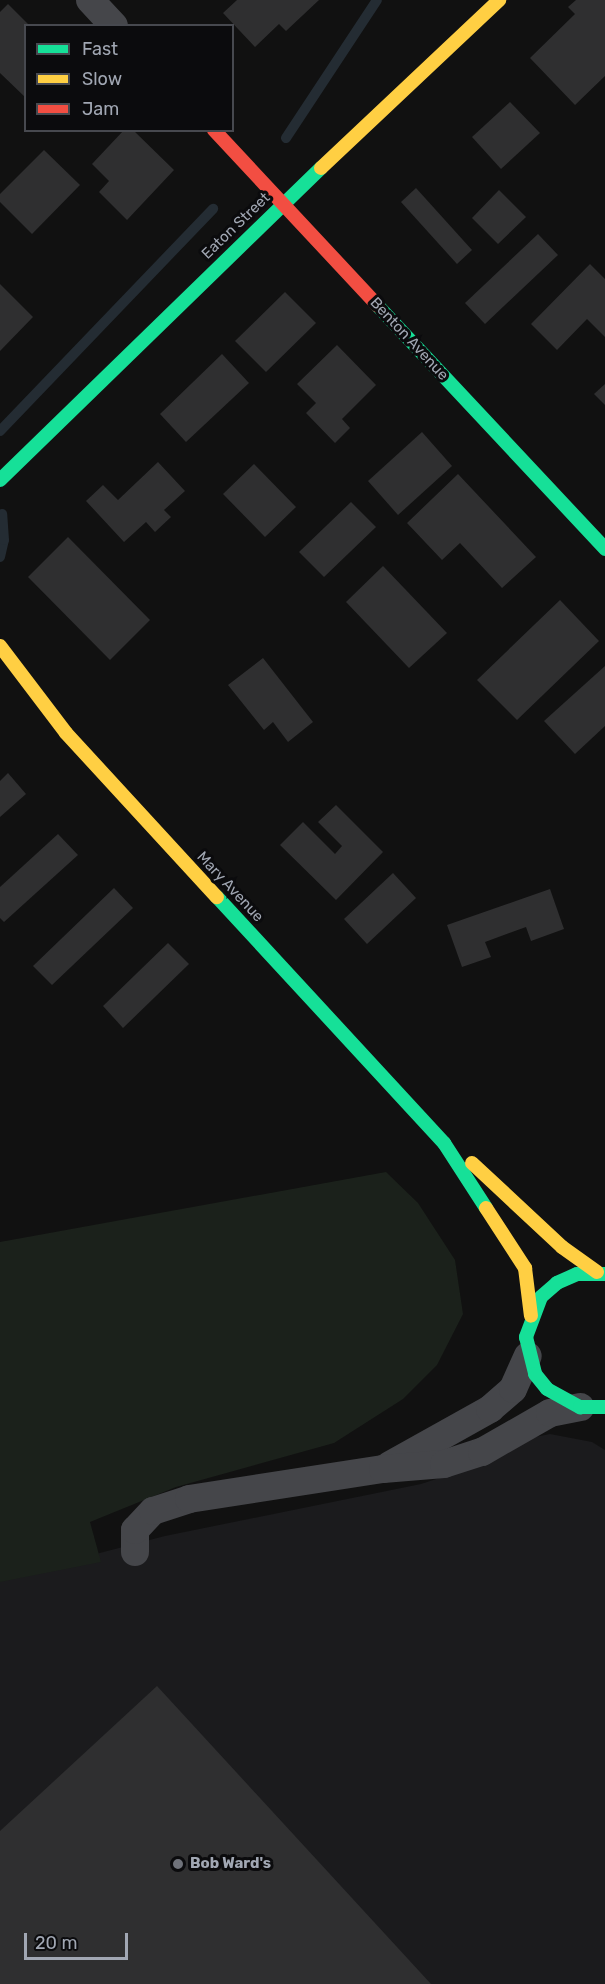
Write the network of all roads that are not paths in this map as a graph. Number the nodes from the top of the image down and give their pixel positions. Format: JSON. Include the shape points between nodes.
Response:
{"nodes":[{"id":1,"x":90,"y":0,"type":"edge"},
{"id":2,"x":500,"y":0,"type":"edge"},
{"id":3,"x":112,"y":24,"type":"edge"},
{"id":4,"x":215,"y":132,"type":"edge"},
{"id":5,"x":283,"y":204,"type":"junction"},
{"id":6,"x":0,"y":480,"type":"edge"},
{"id":7,"x":605,"y":549,"type":"edge"},
{"id":8,"x":0,"y":646,"type":"edge"},
{"id":9,"x":444,"y":1143,"type":"junction"},
{"id":10,"x":601,"y":1273,"type":"edge"},
{"id":11,"x":531,"y":1316,"type":"junction"},
{"id":12,"x":528,"y":1356,"type":"junction"},
{"id":13,"x":596,"y":1410,"type":"edge"},
{"id":14,"x":383,"y":1469,"type":"junction"},
{"id":15,"x":135,"y":1552,"type":"dead end"}],
"edges":[{"from":1,"to":3,"type":"street"},
{"from":2,"to":5,"type":"street","name":"Eaton Street"},
{"from":4,"to":5,"type":"street","name":"Benton Avenue"},
{"from":5,"to":6,"type":"street","name":"Eaton Street"},
{"from":5,"to":7,"type":"street","name":"Benton Avenue"},
{"from":8,"to":9,"type":"street","name":"Mary Avenue","via":[[66,733]]},
{"from":9,"to":10,"type":"street","name":"Mary Avenue","via":[[489,1176],[562,1247]]},
{"from":9,"to":11,"type":"street","name":"Mary Avenue","via":[[525,1268],[531,1286]]},
{"from":10,"to":11,"type":"street","via":[[557,1283],[542,1297]]},
{"from":11,"to":12,"type":"street","name":"Mary Avenue","via":[[526,1337]]},
{"from":12,"to":13,"type":"street","via":[[547,1389]]},
{"from":12,"to":14,"type":"street","via":[[513,1389],[490,1408]]},
{"from":13,"to":14,"type":"street","via":[[550,1413],[482,1452],[444,1464]]},
{"from":14,"to":15,"type":"street","via":[[189,1498],[153,1511],[135,1530]]}]}
